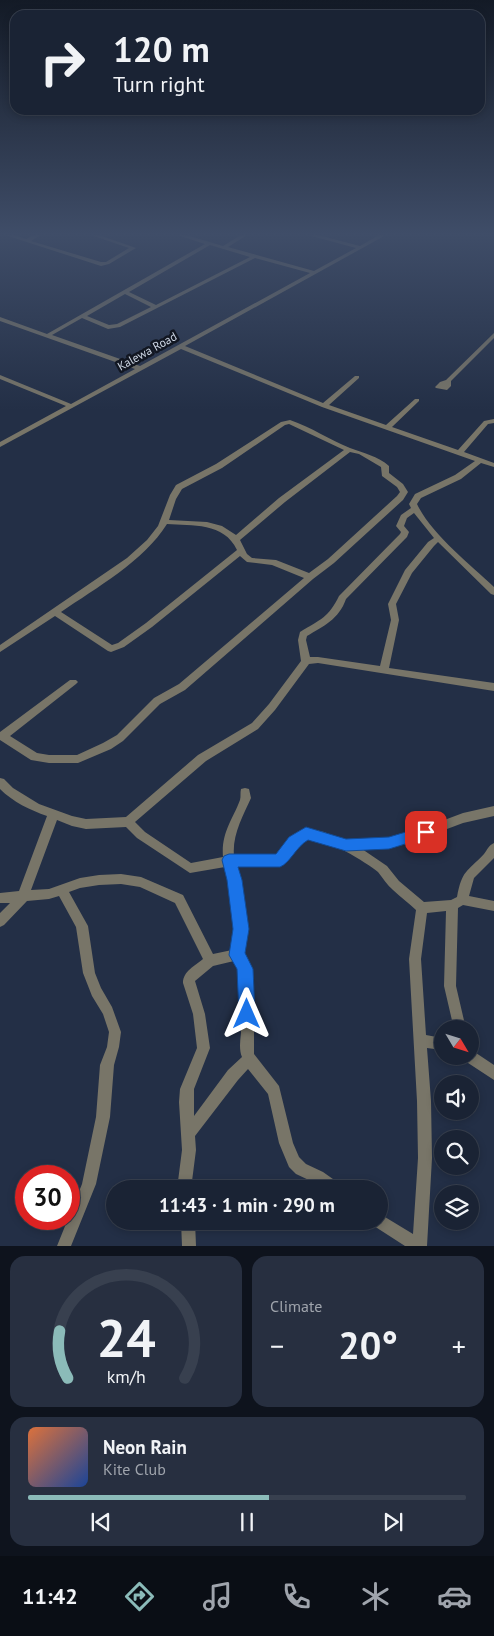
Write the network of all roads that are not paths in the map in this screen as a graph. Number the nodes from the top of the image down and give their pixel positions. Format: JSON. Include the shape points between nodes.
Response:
{"nodes":[{"id":1,"x":123,"y":293,"type":"edge"},
{"id":2,"x":127,"y":293,"type":"edge"},
{"id":3,"x":183,"y":293,"type":"edge"},
{"id":4,"x":277,"y":293,"type":"edge"},
{"id":5,"x":156,"y":307,"type":"junction"},
{"id":6,"x":82,"y":316,"type":"junction"},
{"id":7,"x":0,"y":319,"type":"edge"},
{"id":8,"x":494,"y":335,"type":"edge"},
{"id":9,"x":47,"y":336,"type":"junction"},
{"id":10,"x":180,"y":346,"type":"junction"},
{"id":11,"x":139,"y":368,"type":"junction"},
{"id":12,"x":0,"y":377,"type":"edge"},
{"id":13,"x":357,"y":377,"type":"dead end"},
{"id":14,"x":448,"y":381,"type":"dead end"},
{"id":15,"x":417,"y":400,"type":"dead end"},
{"id":16,"x":71,"y":406,"type":"junction"},
{"id":17,"x":324,"y":406,"type":"junction"},
{"id":18,"x":494,"y":421,"type":"edge"},
{"id":19,"x":387,"y":428,"type":"junction"},
{"id":20,"x":0,"y":445,"type":"edge"},
{"id":21,"x":349,"y":450,"type":"junction"},
{"id":22,"x":459,"y":453,"type":"junction"},
{"id":23,"x":480,"y":460,"type":"junction"},
{"id":24,"x":494,"y":464,"type":"edge"},
{"id":25,"x":414,"y":509,"type":"junction"},
{"id":26,"x":165,"y":522,"type":"junction"},
{"id":27,"x":439,"y":538,"type":"junction"},
{"id":28,"x":236,"y":539,"type":"junction"},
{"id":29,"x":242,"y":550,"type":"junction"},
{"id":30,"x":310,"y":577,"type":"junction"},
{"id":31,"x":494,"y":592,"type":"edge"},
{"id":32,"x":55,"y":612,"type":"junction"},
{"id":33,"x":0,"y":649,"type":"edge"},
{"id":34,"x":306,"y":662,"type":"junction"},
{"id":35,"x":384,"y":671,"type":"junction"},
{"id":36,"x":73,"y":682,"type":"dead end"},
{"id":37,"x":494,"y":687,"type":"edge"},
{"id":38,"x":2,"y":736,"type":"edge"},
{"id":39,"x":0,"y":782,"type":"edge"},
{"id":40,"x":246,"y":792,"type":"dead end"},
{"id":41,"x":494,"y":811,"type":"edge"},
{"id":42,"x":53,"y":815,"type":"junction"},
{"id":43,"x":128,"y":822,"type":"junction"},
{"id":44,"x":346,"y":845,"type":"junction"},
{"id":45,"x":494,"y":848,"type":"edge"},
{"id":46,"x":229,"y":860,"type":"junction"},
{"id":47,"x":62,"y":890,"type":"junction"},
{"id":48,"x":23,"y":897,"type":"junction"},
{"id":49,"x":0,"y":898,"type":"edge"},
{"id":50,"x":457,"y":902,"type":"junction"},
{"id":51,"x":494,"y":906,"type":"edge"},
{"id":52,"x":422,"y":908,"type":"junction"},
{"id":53,"x":0,"y":921,"type":"edge"},
{"id":54,"x":237,"y":955,"type":"junction"},
{"id":55,"x":210,"y":961,"type":"junction"},
{"id":56,"x":458,"y":1020,"type":"edge"},
{"id":57,"x":421,"y":1041,"type":"junction"},
{"id":58,"x":434,"y":1043,"type":"edge"},
{"id":59,"x":250,"y":1060,"type":"junction"},
{"id":60,"x":479,"y":1062,"type":"edge"},
{"id":61,"x":494,"y":1073,"type":"edge"},
{"id":62,"x":189,"y":1133,"type":"junction"},
{"id":63,"x":185,"y":1180,"type":"edge"},
{"id":64,"x":322,"y":1180,"type":"edge"},
{"id":65,"x":388,"y":1226,"type":"edge"},
{"id":66,"x":188,"y":1230,"type":"edge"},
{"id":67,"x":64,"y":1246,"type":"edge"},
{"id":68,"x":189,"y":1246,"type":"edge"},
{"id":69,"x":416,"y":1246,"type":"edge"},
{"id":70,"x":420,"y":1246,"type":"edge"}],
"edges":[{"from":1,"to":6,"type":"street"},
{"from":2,"to":5,"type":"street"},
{"from":3,"to":5,"type":"street"},
{"from":4,"to":10,"type":"street","name":"Kalewa Road"},
{"from":5,"to":6,"type":"street","via":[[113,327]]},
{"from":6,"to":9,"type":"street"},
{"from":7,"to":9,"type":"street"},
{"from":8,"to":14,"type":"street"},
{"from":9,"to":11,"type":"street"},
{"from":10,"to":11,"type":"street","name":"Kalewa Road"},
{"from":10,"to":17,"type":"street"},
{"from":11,"to":16,"type":"street","name":"Kalewa Road"},
{"from":12,"to":16,"type":"street"},
{"from":13,"to":17,"type":"street"},
{"from":15,"to":19,"type":"street"},
{"from":16,"to":20,"type":"street","name":"Kalewa Road"},
{"from":17,"to":19,"type":"street"},
{"from":18,"to":22,"type":"street","via":[[486,422]]},
{"from":19,"to":22,"type":"street"},
{"from":21,"to":26,"type":"street","via":[[290,422],[283,423],[219,466],[179,487],[174,492]]},
{"from":21,"to":28,"type":"street"},
{"from":21,"to":30,"type":"street","via":[[385,466],[385,474],[404,492]]},
{"from":22,"to":23,"type":"street"},
{"from":23,"to":24,"type":"street"},
{"from":23,"to":25,"type":"street","via":[[458,477],[418,496],[413,502]]},
{"from":25,"to":27,"type":"street"},
{"from":25,"to":34,"type":"street","via":[[401,522],[404,535],[342,598],[330,618],[303,634]]},
{"from":26,"to":28,"type":"street","via":[[207,524]]},
{"from":26,"to":32,"type":"street","via":[[130,560]]},
{"from":27,"to":31,"type":"street"},
{"from":27,"to":35,"type":"street","via":[[408,572],[395,598],[392,608],[395,620]]},
{"from":28,"to":29,"type":"street"},
{"from":29,"to":30,"type":"street","via":[[250,560],[273,562]]},
{"from":29,"to":32,"type":"street","via":[[121,646],[112,649]]},
{"from":30,"to":38,"type":"street","via":[[182,687],[158,701],[120,738],[107,746],[78,760],[50,759],[35,757]]},
{"from":32,"to":33,"type":"street"},
{"from":34,"to":35,"type":"street","via":[[318,660]]},
{"from":34,"to":43,"type":"street","via":[[255,726],[202,758]]},
{"from":35,"to":37,"type":"street"},
{"from":36,"to":38,"type":"street"},
{"from":39,"to":42,"type":"street","via":[[34,807]]},
{"from":40,"to":46,"type":"street","via":[[233,825]]},
{"from":41,"to":44,"type":"street","via":[[463,818],[408,839]]},
{"from":42,"to":43,"type":"street","via":[[86,824]]},
{"from":42,"to":48,"type":"street"},
{"from":43,"to":46,"type":"street","via":[[141,835],[190,868]]},
{"from":44,"to":46,"type":"street","via":[[306,833],[294,841],[280,860]]},
{"from":44,"to":52,"type":"street","via":[[383,870],[389,880]]},
{"from":45,"to":50,"type":"street","via":[[491,855],[470,873]]},
{"from":46,"to":54,"type":"street","via":[[241,929]]},
{"from":47,"to":48,"type":"street"},
{"from":47,"to":55,"type":"street","via":[[80,883],[121,879],[141,882],[179,899]]},
{"from":47,"to":67,"type":"street","via":[[82,926],[90,973],[115,1032],[106,1065],[103,1117],[89,1184]]},
{"from":48,"to":49,"type":"street"},
{"from":48,"to":53,"type":"street"},
{"from":50,"to":51,"type":"street"},
{"from":50,"to":52,"type":"street"},
{"from":50,"to":56,"type":"street","via":[[450,986]]},
{"from":52,"to":57,"type":"street","via":[[415,959]]},
{"from":54,"to":55,"type":"street"},
{"from":54,"to":59,"type":"street","via":[[245,969],[246,1038]]},
{"from":55,"to":62,"type":"street","via":[[189,978],[200,1014],[204,1048],[187,1089]]},
{"from":57,"to":58,"type":"street"},
{"from":57,"to":70,"type":"street","via":[[425,1158]]},
{"from":59,"to":62,"type":"street","via":[[233,1075]]},
{"from":59,"to":64,"type":"street","via":[[274,1091],[286,1143],[294,1162],[300,1169]]},
{"from":60,"to":61,"type":"street"},
{"from":62,"to":63,"type":"street"},
{"from":65,"to":69,"type":"street"},
{"from":66,"to":68,"type":"street"}]}
